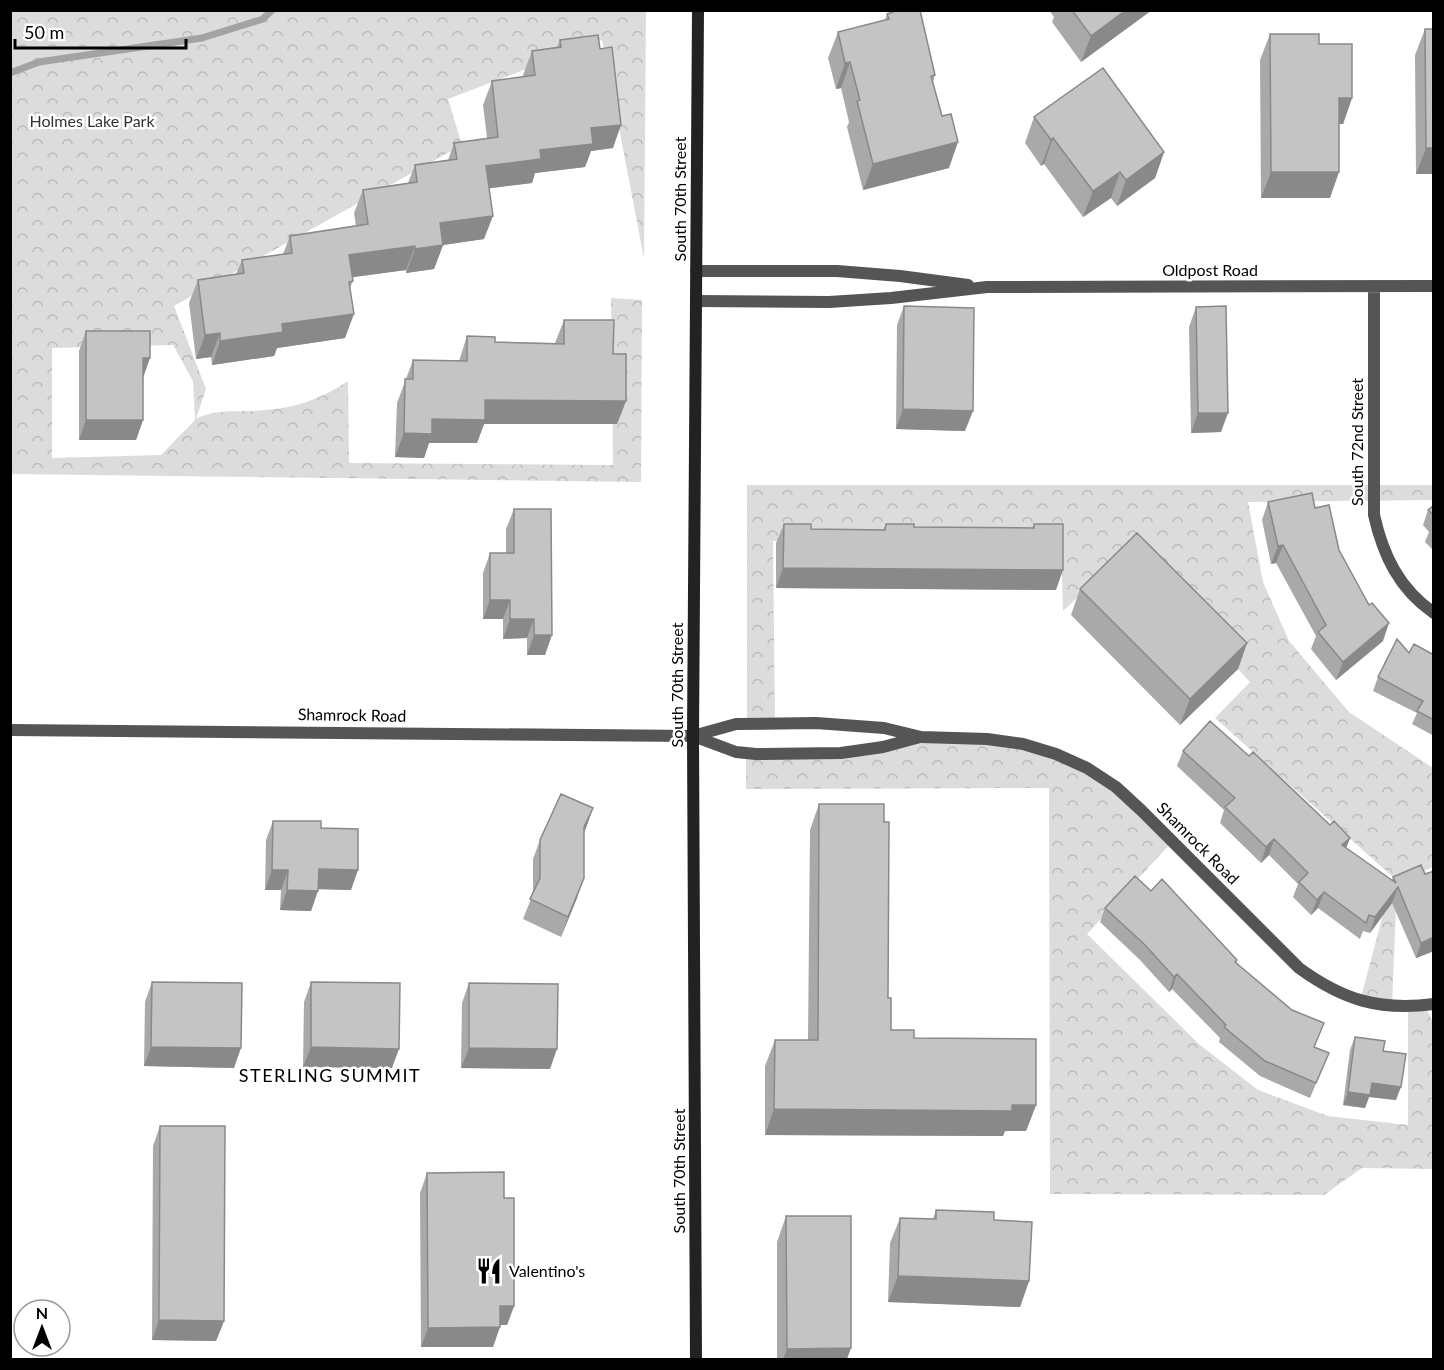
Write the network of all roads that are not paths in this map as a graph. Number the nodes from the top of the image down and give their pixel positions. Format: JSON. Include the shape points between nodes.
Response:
{"nodes":[{"id":1,"x":698,"y":10,"type":"edge"},
{"id":2,"x":696,"y":271,"type":"junction"},
{"id":3,"x":1374,"y":286,"type":"junction"},
{"id":4,"x":1434,"y":286,"type":"edge"},
{"id":5,"x":987,"y":287,"type":"junction"},
{"id":6,"x":696,"y":302,"type":"junction"},
{"id":7,"x":1434,"y":613,"type":"edge"},
{"id":8,"x":10,"y":730,"type":"edge"},
{"id":9,"x":693,"y":736,"type":"junction"},
{"id":10,"x":921,"y":737,"type":"junction"},
{"id":11,"x":1434,"y":1004,"type":"edge"},
{"id":12,"x":696,"y":1359,"type":"edge"}],
"edges":[{"from":1,"to":2,"type":"main road","name":"South 70th Street"},
{"from":2,"to":5,"type":"street","name":"Oldpost Road","via":[[837,271]]},
{"from":2,"to":6,"type":"main road","name":"South 70th Street"},
{"from":3,"to":4,"type":"street","name":"Oldpost Road"},
{"from":3,"to":5,"type":"street","name":"Oldpost Road"},
{"from":3,"to":7,"type":"street","name":"South 72nd Street","via":[[1374,515],[1388,562],[1404,586]]},
{"from":5,"to":6,"type":"street","name":"Oldpost Road","via":[[829,302]]},
{"from":6,"to":9,"type":"main road","name":"South 70th Street"},
{"from":8,"to":9,"type":"street","name":"Shamrock Road"},
{"from":9,"to":10,"type":"street","name":"Shamrock Road","via":[[736,724],[816,723],[884,728]]},
{"from":9,"to":10,"type":"street","name":"Shamrock Road","via":[[736,752],[756,754],[841,753]]},
{"from":9,"to":12,"type":"main road","name":"South 70th Street"},
{"from":10,"to":11,"type":"street","name":"Shamrock Road","via":[[1023,744],[1088,768],[1142,811],[1299,968],[1322,985],[1374,1005],[1408,1008]]}]}
